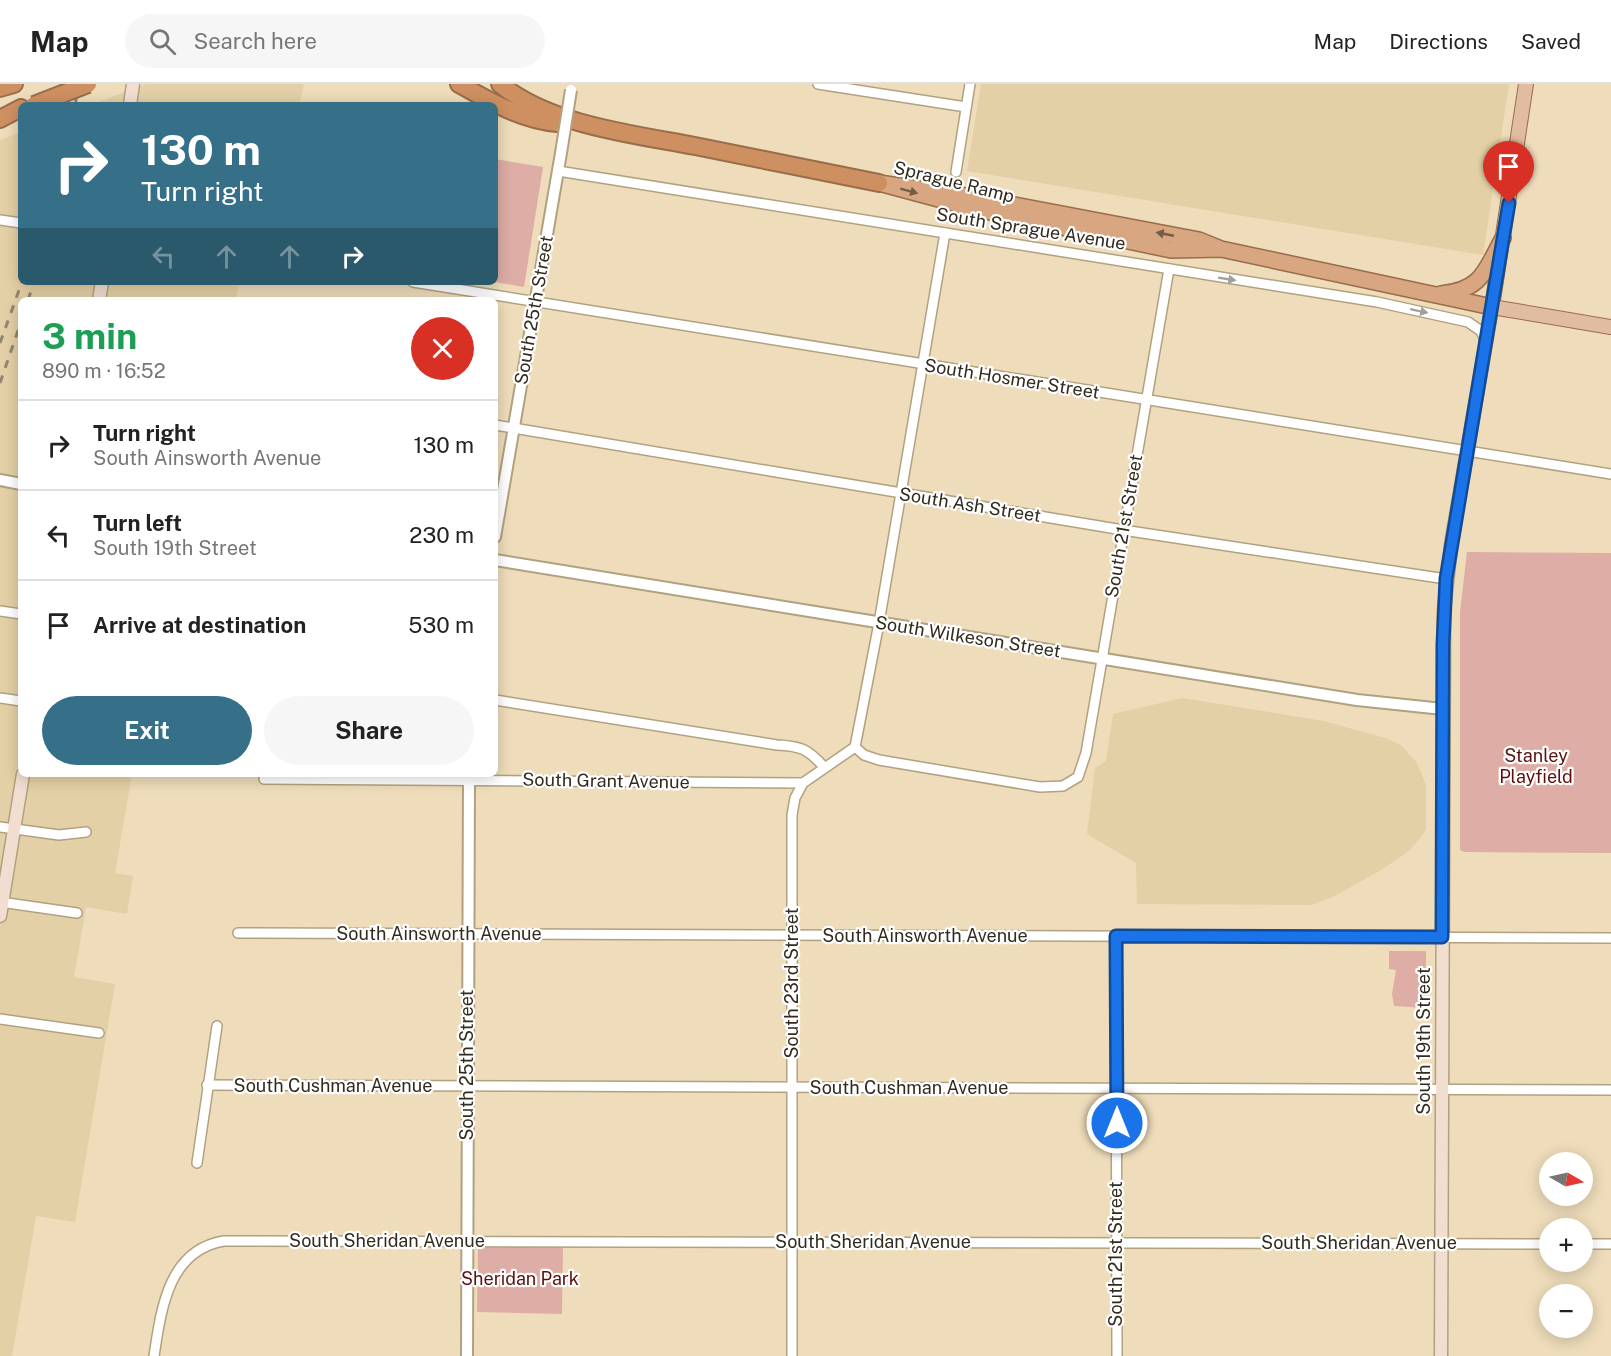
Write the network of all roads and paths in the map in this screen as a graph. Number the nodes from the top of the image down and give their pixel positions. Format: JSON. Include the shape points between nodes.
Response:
{"nodes":[{"id":1,"x":14,"y":84,"type":"edge"},
{"id":2,"x":65,"y":84,"type":"edge"},
{"id":3,"x":88,"y":84,"type":"edge"},
{"id":4,"x":133,"y":84,"type":"edge"},
{"id":5,"x":459,"y":84,"type":"edge"},
{"id":6,"x":500,"y":84,"type":"edge"},
{"id":7,"x":507,"y":84,"type":"edge"},
{"id":8,"x":818,"y":84,"type":"edge"},
{"id":9,"x":970,"y":84,"type":"edge"},
{"id":10,"x":1526,"y":84,"type":"edge"},
{"id":11,"x":571,"y":87,"type":"edge"},
{"id":12,"x":0,"y":88,"type":"edge"},
{"id":13,"x":32,"y":102,"type":"edge"},
{"id":14,"x":42,"y":102,"type":"edge"},
{"id":15,"x":130,"y":102,"type":"edge"},
{"id":16,"x":493,"y":102,"type":"edge"},
{"id":17,"x":498,"y":104,"type":"edge"},
{"id":18,"x":530,"y":105,"type":"junction"},
{"id":19,"x":966,"y":107,"type":"junction"},
{"id":20,"x":594,"y":125,"type":"junction"},
{"id":21,"x":558,"y":171,"type":"junction"},
{"id":22,"x":956,"y":172,"type":"dead end"},
{"id":23,"x":879,"y":183,"type":"joint"},
{"id":24,"x":0,"y":220,"type":"edge"},
{"id":25,"x":18,"y":223,"type":"edge"},
{"id":26,"x":945,"y":233,"type":"junction"},
{"id":27,"x":1503,"y":238,"type":"junction"},
{"id":28,"x":1169,"y":269,"type":"junction"},
{"id":29,"x":431,"y":285,"type":"edge"},
{"id":30,"x":1431,"y":295,"type":"junction"},
{"id":31,"x":536,"y":303,"type":"junction"},
{"id":32,"x":1492,"y":307,"type":"junction"},
{"id":33,"x":1611,"y":327,"type":"edge"},
{"id":34,"x":1486,"y":343,"type":"junction"},
{"id":35,"x":923,"y":364,"type":"junction"},
{"id":36,"x":1145,"y":401,"type":"junction"},
{"id":37,"x":498,"y":426,"type":"edge"},
{"id":38,"x":514,"y":429,"type":"junction"},
{"id":39,"x":1468,"y":451,"type":"junction"},
{"id":40,"x":1611,"y":474,"type":"edge"},
{"id":41,"x":0,"y":480,"type":"edge"},
{"id":42,"x":18,"y":483,"type":"edge"},
{"id":43,"x":901,"y":493,"type":"junction"},
{"id":44,"x":498,"y":520,"type":"edge"},
{"id":45,"x":1124,"y":530,"type":"junction"},
{"id":46,"x":498,"y":560,"type":"edge"},
{"id":47,"x":1446,"y":579,"type":"junction"},
{"id":48,"x":0,"y":611,"type":"edge"},
{"id":49,"x":18,"y":614,"type":"edge"},
{"id":50,"x":879,"y":622,"type":"junction"},
{"id":51,"x":1101,"y":659,"type":"junction"},
{"id":52,"x":0,"y":698,"type":"edge"},
{"id":53,"x":498,"y":700,"type":"edge"},
{"id":54,"x":18,"y":701,"type":"edge"},
{"id":55,"x":1443,"y":709,"type":"junction"},
{"id":56,"x":855,"y":747,"type":"junction"},
{"id":57,"x":824,"y":767,"type":"junction"},
{"id":58,"x":23,"y":777,"type":"edge"},
{"id":59,"x":469,"y":777,"type":"edge"},
{"id":60,"x":264,"y":779,"type":"dead end"},
{"id":61,"x":803,"y":783,"type":"junction"},
{"id":62,"x":0,"y":827,"type":"edge"},
{"id":63,"x":14,"y":829,"type":"junction"},
{"id":64,"x":86,"y":832,"type":"dead end"},
{"id":65,"x":1,"y":902,"type":"edge"},
{"id":66,"x":76,"y":913,"type":"dead end"},
{"id":67,"x":0,"y":916,"type":"edge"},
{"id":68,"x":238,"y":933,"type":"dead end"},
{"id":69,"x":468,"y":935,"type":"junction"},
{"id":70,"x":793,"y":936,"type":"junction"},
{"id":71,"x":1116,"y":936,"type":"junction"},
{"id":72,"x":1442,"y":937,"type":"junction"},
{"id":73,"x":1611,"y":938,"type":"edge"},
{"id":74,"x":0,"y":1019,"type":"edge"},
{"id":75,"x":217,"y":1026,"type":"dead end"},
{"id":76,"x":99,"y":1033,"type":"dead end"},
{"id":77,"x":207,"y":1085,"type":"junction"},
{"id":78,"x":467,"y":1087,"type":"junction"},
{"id":79,"x":1117,"y":1087,"type":"junction"},
{"id":80,"x":792,"y":1088,"type":"junction"},
{"id":81,"x":1442,"y":1089,"type":"junction"},
{"id":82,"x":1611,"y":1090,"type":"edge"},
{"id":83,"x":196,"y":1163,"type":"dead end"},
{"id":84,"x":467,"y":1241,"type":"junction"},
{"id":85,"x":792,"y":1242,"type":"junction"},
{"id":86,"x":1116,"y":1242,"type":"junction"},
{"id":87,"x":1442,"y":1243,"type":"junction"},
{"id":88,"x":1539,"y":1244,"type":"edge"},
{"id":89,"x":1593,"y":1244,"type":"edge"},
{"id":90,"x":1611,"y":1244,"type":"edge"},
{"id":91,"x":154,"y":1356,"type":"edge"},
{"id":92,"x":467,"y":1356,"type":"edge"},
{"id":93,"x":792,"y":1356,"type":"edge"},
{"id":94,"x":1117,"y":1356,"type":"edge"},
{"id":95,"x":1441,"y":1356,"type":"edge"}],
"edges":[{"from":1,"to":12,"type":"highway"},
{"from":2,"to":13,"type":"highway"},
{"from":3,"to":14,"type":"highway","bridge":true},
{"from":4,"to":15,"type":"main road"},
{"from":5,"to":16,"type":"highway"},
{"from":6,"to":18,"type":"highway"},
{"from":7,"to":18,"type":"highway"},
{"from":8,"to":19,"type":"street"},
{"from":9,"to":19,"type":"street"},
{"from":10,"to":27,"type":"main road","name":"South 19th Street"},
{"from":11,"to":21,"type":"street","name":"South 25th Street","bridge":true},
{"from":17,"to":20,"type":"highway","via":[[530,118]]},
{"from":18,"to":20,"type":"highway"},
{"from":19,"to":22,"type":"street"},
{"from":20,"to":23,"type":"highway"},
{"from":21,"to":26,"type":"street","name":"South Sprague Avenue"},
{"from":21,"to":31,"type":"street","name":"South 25th Street"},
{"from":23,"to":30,"type":"highway","name":"Sprague Ramp","via":[[972,196],[1199,240],[1221,249]]},
{"from":24,"to":25,"type":"street"},
{"from":26,"to":28,"type":"street","name":"South Sprague Avenue"},
{"from":26,"to":35,"type":"street"},
{"from":27,"to":30,"type":"highway","via":[[1477,282],[1460,290]]},
{"from":27,"to":32,"type":"main road","name":"South 19th Street"},
{"from":28,"to":34,"type":"street","name":"South Sprague Avenue","one_way":true,"via":[[1377,302],[1468,322],[1481,331]]},
{"from":28,"to":36,"type":"street","name":"South 21st Street"},
{"from":29,"to":31,"type":"street","name":"South Hosmer Street"},
{"from":30,"to":32,"type":"highway","name":"Sprague Ramp"},
{"from":31,"to":35,"type":"street","name":"South Hosmer Street"},
{"from":31,"to":38,"type":"street","name":"South 25th Street"},
{"from":32,"to":33,"type":"main road"},
{"from":32,"to":34,"type":"main road","name":"South 19th Street"},
{"from":34,"to":39,"type":"main road","name":"South 19th Street"},
{"from":35,"to":36,"type":"street","name":"South Hosmer Street"},
{"from":35,"to":43,"type":"street"},
{"from":36,"to":39,"type":"street","name":"South Hosmer Street"},
{"from":36,"to":45,"type":"street","name":"South 21st Street"},
{"from":37,"to":38,"type":"street","name":"South Ash Street"},
{"from":38,"to":43,"type":"street","name":"South Ash Street"},
{"from":38,"to":44,"type":"street","name":"South 25th Street"},
{"from":39,"to":40,"type":"street","name":"South Hosmer Street"},
{"from":39,"to":47,"type":"main road","name":"South 19th Street"},
{"from":41,"to":42,"type":"street"},
{"from":43,"to":45,"type":"street","name":"South Ash Street"},
{"from":43,"to":50,"type":"street"},
{"from":45,"to":47,"type":"street","name":"South Ash Street"},
{"from":45,"to":51,"type":"street","name":"South 21st Street"},
{"from":46,"to":50,"type":"street","name":"South Wilkeson Street"},
{"from":47,"to":55,"type":"main road","name":"South 19th Street"},
{"from":48,"to":49,"type":"street"},
{"from":50,"to":51,"type":"street","name":"South Wilkeson Street"},
{"from":50,"to":56,"type":"street"},
{"from":51,"to":55,"type":"street","name":"South Wilkeson Street","via":[[1357,700]]},
{"from":51,"to":56,"type":"street","name":"South 21st Street","via":[[1082,768],[1074,781],[1063,786],[1029,785],[879,760]]},
{"from":52,"to":54,"type":"street"},
{"from":53,"to":57,"type":"street","via":[[804,748]]},
{"from":55,"to":72,"type":"main road","name":"South 19th Street"},
{"from":56,"to":57,"type":"street"},
{"from":57,"to":61,"type":"street"},
{"from":58,"to":63,"type":"main road"},
{"from":59,"to":60,"type":"street","name":"South Grant Avenue"},
{"from":59,"to":61,"type":"street","name":"South Grant Avenue"},
{"from":59,"to":69,"type":"street","name":"South 25th Street"},
{"from":61,"to":70,"type":"street","name":"South 23rd Street","via":[[792,815]]},
{"from":62,"to":63,"type":"street"},
{"from":63,"to":64,"type":"street","via":[[59,835]]},
{"from":63,"to":65,"type":"main road"},
{"from":65,"to":66,"type":"street"},
{"from":65,"to":67,"type":"main road"},
{"from":68,"to":69,"type":"street","name":"South Ainsworth Avenue"},
{"from":69,"to":70,"type":"street","name":"South Ainsworth Avenue"},
{"from":69,"to":78,"type":"street","name":"South 25th Street"},
{"from":70,"to":71,"type":"street","name":"South Ainsworth Avenue"},
{"from":70,"to":80,"type":"street","name":"South 23rd Street"},
{"from":71,"to":72,"type":"street","name":"South Ainsworth Avenue"},
{"from":71,"to":79,"type":"street","name":"South 21st Street"},
{"from":72,"to":73,"type":"street","name":"South Ainsworth Avenue"},
{"from":72,"to":81,"type":"main road","name":"South 19th Street"},
{"from":74,"to":76,"type":"street"},
{"from":75,"to":77,"type":"street"},
{"from":77,"to":78,"type":"street","name":"South Cushman Avenue"},
{"from":77,"to":83,"type":"street"},
{"from":78,"to":80,"type":"street","name":"South Cushman Avenue"},
{"from":78,"to":84,"type":"street","name":"South 25th Street"},
{"from":79,"to":80,"type":"street","name":"South Cushman Avenue"},
{"from":79,"to":81,"type":"street","name":"South Cushman Avenue"},
{"from":79,"to":86,"type":"street","name":"South 21st Street"},
{"from":80,"to":85,"type":"street","name":"South 23rd Street"},
{"from":81,"to":82,"type":"street","name":"South Cushman Avenue"},
{"from":81,"to":87,"type":"main road","name":"South 19th Street"},
{"from":84,"to":85,"type":"street","name":"South Sheridan Avenue"},
{"from":84,"to":91,"type":"street","name":"South Sheridan Avenue","via":[[217,1242],[198,1250],[178,1272],[166,1295]]},
{"from":84,"to":92,"type":"street","name":"South 25th Street"},
{"from":85,"to":86,"type":"street","name":"South Sheridan Avenue"},
{"from":85,"to":93,"type":"street","name":"South 23rd Street"},
{"from":86,"to":87,"type":"street","name":"South Sheridan Avenue"},
{"from":86,"to":94,"type":"street","name":"South 21st Street"},
{"from":87,"to":88,"type":"street","name":"South Sheridan Avenue"},
{"from":87,"to":95,"type":"main road","name":"South 19th Street"},
{"from":89,"to":90,"type":"street"}]}
